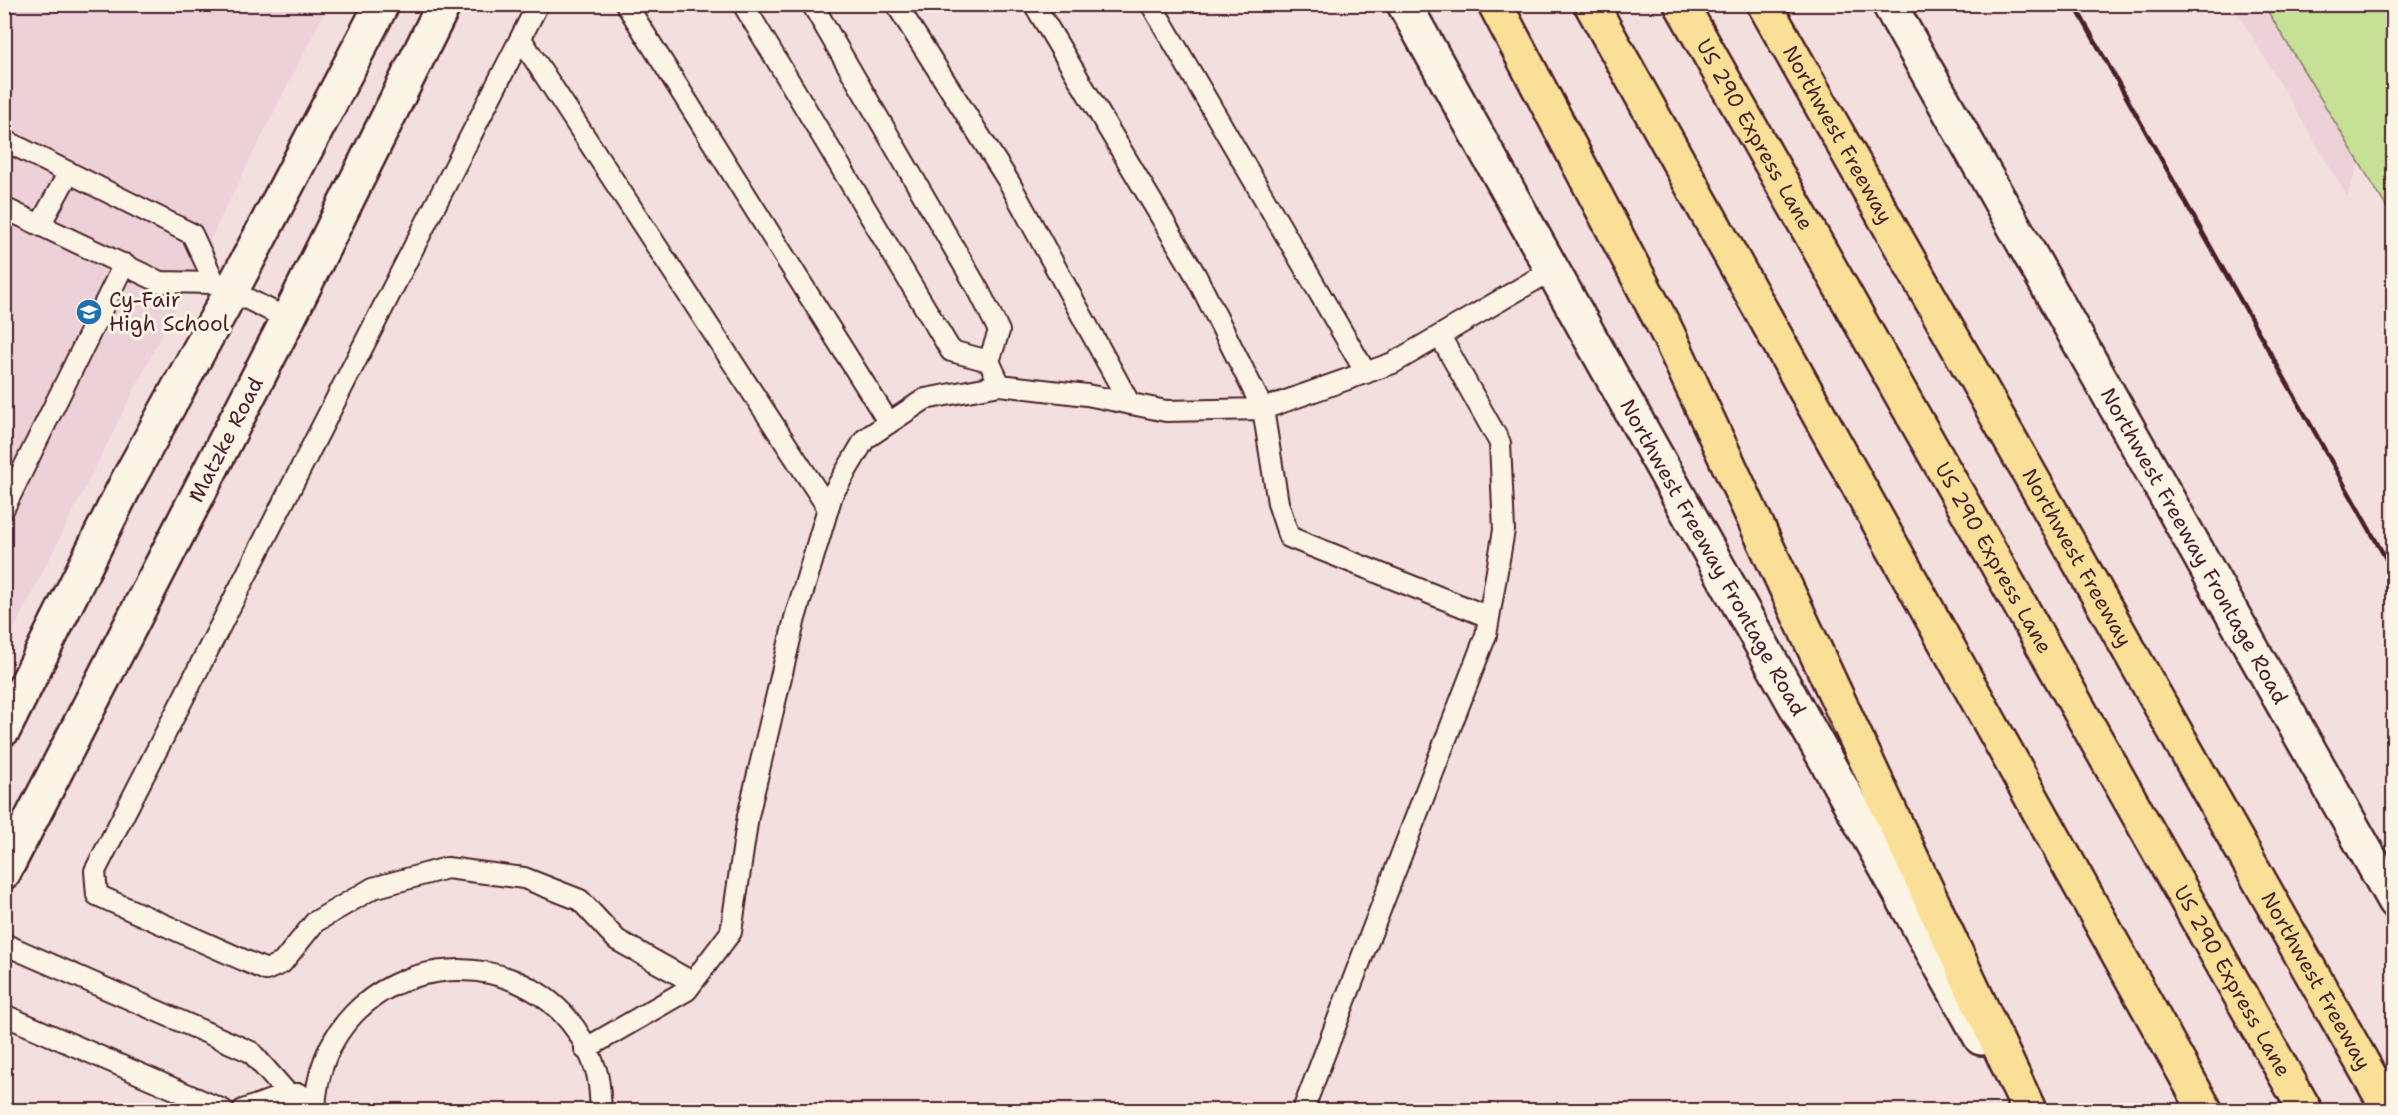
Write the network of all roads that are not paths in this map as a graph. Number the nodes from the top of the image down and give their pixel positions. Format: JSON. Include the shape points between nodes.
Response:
{"nodes":[{"id":1,"x":382,"y":4,"type":"edge"},
{"id":2,"x":444,"y":4,"type":"edge"},
{"id":3,"x":538,"y":4,"type":"edge"},
{"id":4,"x":626,"y":4,"type":"edge"},
{"id":5,"x":743,"y":4,"type":"edge"},
{"id":6,"x":812,"y":4,"type":"edge"},
{"id":7,"x":896,"y":4,"type":"edge"},
{"id":8,"x":1034,"y":4,"type":"edge"},
{"id":9,"x":1151,"y":4,"type":"edge"},
{"id":10,"x":1404,"y":4,"type":"edge"},
{"id":11,"x":1495,"y":4,"type":"edge"},
{"id":12,"x":1591,"y":4,"type":"edge"},
{"id":13,"x":1681,"y":4,"type":"edge"},
{"id":14,"x":1764,"y":4,"type":"edge"},
{"id":15,"x":1889,"y":4,"type":"edge"},
{"id":16,"x":520,"y":39,"type":"junction"},
{"id":17,"x":4,"y":140,"type":"edge"},
{"id":18,"x":69,"y":172,"type":"junction"},
{"id":19,"x":4,"y":208,"type":"edge"},
{"id":20,"x":40,"y":225,"type":"junction"},
{"id":21,"x":124,"y":264,"type":"junction"},
{"id":22,"x":1552,"y":270,"type":"junction"},
{"id":23,"x":223,"y":287,"type":"junction"},
{"id":24,"x":288,"y":319,"type":"junction"},
{"id":25,"x":1440,"y":336,"type":"junction"},
{"id":26,"x":989,"y":361,"type":"junction"},
{"id":27,"x":1366,"y":373,"type":"junction"},
{"id":28,"x":1000,"y":385,"type":"junction"},
{"id":29,"x":1130,"y":404,"type":"junction"},
{"id":30,"x":1263,"y":409,"type":"junction"},
{"id":31,"x":890,"y":423,"type":"junction"},
{"id":32,"x":828,"y":507,"type":"junction"},
{"id":33,"x":4,"y":508,"type":"edge"},
{"id":34,"x":1489,"y":617,"type":"junction"},
{"id":35,"x":4,"y":729,"type":"edge"},
{"id":36,"x":4,"y":872,"type":"edge"},
{"id":37,"x":2394,"y":901,"type":"edge"},
{"id":38,"x":4,"y":944,"type":"edge"},
{"id":39,"x":692,"y":982,"type":"junction"},
{"id":40,"x":4,"y":1015,"type":"edge"},
{"id":41,"x":585,"y":1049,"type":"junction"},
{"id":42,"x":288,"y":1094,"type":"junction"},
{"id":43,"x":315,"y":1102,"type":"edge"},
{"id":44,"x":223,"y":1110,"type":"edge"},
{"id":45,"x":243,"y":1110,"type":"edge"},
{"id":46,"x":602,"y":1110,"type":"edge"},
{"id":47,"x":1303,"y":1110,"type":"edge"},
{"id":48,"x":2022,"y":1110,"type":"edge"},
{"id":49,"x":2029,"y":1110,"type":"edge"},
{"id":50,"x":2205,"y":1110,"type":"edge"},
{"id":51,"x":2305,"y":1110,"type":"edge"},
{"id":52,"x":2389,"y":1110,"type":"edge"}],
"edges":[{"from":1,"to":23,"type":"main road"},
{"from":2,"to":24,"type":"main road","name":"Matzke Road"},
{"from":3,"to":16,"type":"lane"},
{"from":4,"to":31,"type":"lane"},
{"from":5,"to":26,"type":"lane","via":[[951,351]]},
{"from":6,"to":26,"type":"lane","via":[[999,331]]},
{"from":7,"to":29,"type":"lane","via":[[1009,182]]},
{"from":8,"to":30,"type":"lane","via":[[1195,274]]},
{"from":9,"to":27,"type":"lane"},
{"from":10,"to":22,"type":"main road","name":"Northwest Freeway Frontage Road"},
{"from":11,"to":49,"type":"highway","via":[[1667,332]]},
{"from":12,"to":50,"type":"highway"},
{"from":13,"to":51,"type":"highway","name":"US 290 Express Lane"},
{"from":14,"to":52,"type":"highway","name":"Northwest Freeway"},
{"from":15,"to":37,"type":"main road","name":"Northwest Freeway Frontage Road"},
{"from":16,"to":32,"type":"lane"},
{"from":16,"to":39,"type":"lane","via":[[95,871],[97,896],[266,970],[282,963],[315,922],[373,888],[447,868],[524,878],[580,900],[618,940]]},
{"from":17,"to":18,"type":"lane"},
{"from":18,"to":20,"type":"lane"},
{"from":18,"to":23,"type":"lane","via":[[192,234]]},
{"from":19,"to":20,"type":"lane"},
{"from":20,"to":21,"type":"lane"},
{"from":21,"to":23,"type":"lane","via":[[160,282]]},
{"from":21,"to":33,"type":"lane"},
{"from":22,"to":25,"type":"lane"},
{"from":22,"to":48,"type":"main road","name":"Northwest Freeway Frontage Road"},
{"from":23,"to":24,"type":"lane"},
{"from":23,"to":35,"type":"main road"},
{"from":24,"to":36,"type":"main road","name":"Matzke Road"},
{"from":25,"to":27,"type":"lane","via":[[1394,363]]},
{"from":25,"to":34,"type":"lane","via":[[1500,443],[1504,530]]},
{"from":26,"to":28,"type":"lane"},
{"from":27,"to":30,"type":"lane"},
{"from":28,"to":29,"type":"lane"},
{"from":28,"to":31,"type":"lane","via":[[925,399]]},
{"from":29,"to":30,"type":"lane","via":[[1166,411]]},
{"from":30,"to":34,"type":"lane","via":[[1278,503],[1289,537]]},
{"from":31,"to":32,"type":"lane","via":[[865,439]]},
{"from":32,"to":39,"type":"lane","via":[[795,618],[748,816],[731,932]]},
{"from":34,"to":47,"type":"lane","via":[[1486,635]]},
{"from":38,"to":42,"type":"lane","via":[[251,1052]]},
{"from":39,"to":41,"type":"lane","via":[[687,990]]},
{"from":40,"to":44,"type":"lane"},
{"from":41,"to":43,"type":"lane","via":[[575,1028],[541,995],[498,974],[451,968],[405,978],[364,1003],[333,1039],[316,1083]]},
{"from":41,"to":46,"type":"lane","via":[[596,1071]]},
{"from":42,"to":43,"type":"lane"},
{"from":42,"to":45,"type":"lane"}]}
